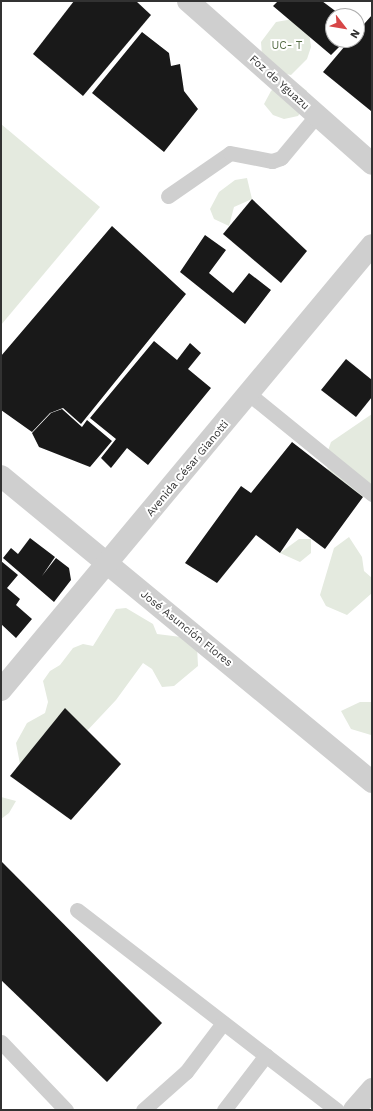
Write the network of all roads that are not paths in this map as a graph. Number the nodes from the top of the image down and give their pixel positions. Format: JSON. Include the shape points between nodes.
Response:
{"nodes":[{"id":1,"x":188,"y":1,"type":"edge"},
{"id":2,"x":316,"y":116,"type":"junction"},
{"id":3,"x":372,"y":164,"type":"edge"},
{"id":4,"x":168,"y":196,"type":"dead end"},
{"id":5,"x":372,"y":246,"type":"edge"},
{"id":6,"x":249,"y":394,"type":"junction"},
{"id":7,"x":1,"y":476,"type":"edge"},
{"id":8,"x":372,"y":494,"type":"edge"},
{"id":9,"x":108,"y":565,"type":"junction"},
{"id":10,"x":1,"y":690,"type":"edge"},
{"id":11,"x":372,"y":782,"type":"edge"},
{"id":12,"x":77,"y":910,"type":"dead end"},
{"id":13,"x":223,"y":1023,"type":"junction"},
{"id":14,"x":1,"y":1042,"type":"edge"},
{"id":15,"x":266,"y":1055,"type":"junction"},
{"id":16,"x":372,"y":1089,"type":"edge"},
{"id":17,"x":66,"y":1110,"type":"edge"},
{"id":18,"x":144,"y":1110,"type":"edge"},
{"id":19,"x":224,"y":1110,"type":"edge"},
{"id":20,"x":337,"y":1110,"type":"edge"},
{"id":21,"x":354,"y":1110,"type":"edge"}],
"edges":[{"from":1,"to":2,"type":"street","name":"Foz de Yguazu"},
{"from":2,"to":3,"type":"street","name":"Foz de Yguazu"},
{"from":2,"to":4,"type":"lane","via":[[281,158],[272,161],[230,153]]},
{"from":5,"to":6,"type":"street","name":"Avenida César Gianotti"},
{"from":6,"to":8,"type":"lane"},
{"from":6,"to":9,"type":"street","name":"Avenida César Gianotti"},
{"from":7,"to":9,"type":"street","name":"José Asunción Flores"},
{"from":9,"to":10,"type":"street","name":"Avenida César Gianotti"},
{"from":9,"to":11,"type":"street","name":"José Asunción Flores"},
{"from":12,"to":13,"type":"lane"},
{"from":13,"to":15,"type":"lane"},
{"from":13,"to":18,"type":"lane","via":[[186,1072]]},
{"from":14,"to":17,"type":"lane"},
{"from":15,"to":19,"type":"lane"},
{"from":15,"to":20,"type":"lane"},
{"from":16,"to":21,"type":"street"}]}
